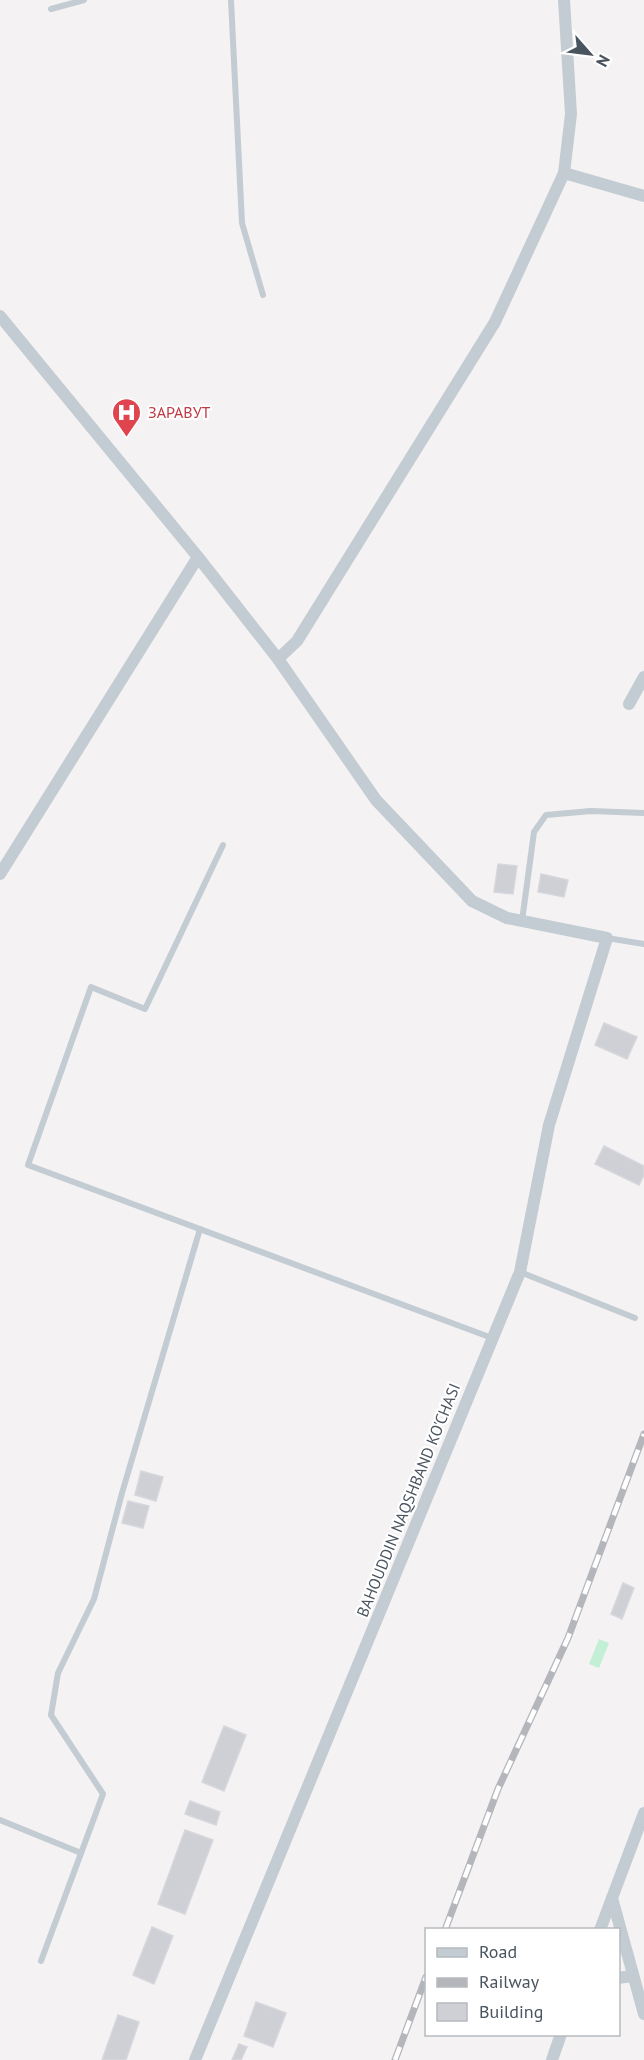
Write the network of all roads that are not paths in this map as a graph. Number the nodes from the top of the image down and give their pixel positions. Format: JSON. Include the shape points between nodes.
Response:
{"nodes":[{"id":1,"x":84,"y":0,"type":"edge"},
{"id":2,"x":231,"y":0,"type":"edge"},
{"id":3,"x":564,"y":0,"type":"edge"},
{"id":4,"x":51,"y":9,"type":"dead end"},
{"id":5,"x":564,"y":172,"type":"junction"},
{"id":6,"x":644,"y":196,"type":"edge"},
{"id":7,"x":263,"y":295,"type":"dead end"},
{"id":8,"x":0,"y":316,"type":"edge"},
{"id":9,"x":198,"y":557,"type":"junction"},
{"id":10,"x":278,"y":659,"type":"junction"},
{"id":11,"x":644,"y":677,"type":"edge"},
{"id":12,"x":629,"y":704,"type":"dead end"},
{"id":13,"x":644,"y":813,"type":"edge"},
{"id":14,"x":223,"y":845,"type":"dead end"},
{"id":15,"x":0,"y":874,"type":"edge"},
{"id":16,"x":522,"y":921,"type":"junction"},
{"id":17,"x":607,"y":938,"type":"junction"},
{"id":18,"x":644,"y":944,"type":"edge"},
{"id":19,"x":200,"y":1230,"type":"junction"},
{"id":20,"x":520,"y":1272,"type":"junction"},
{"id":21,"x":635,"y":1318,"type":"dead end"},
{"id":22,"x":492,"y":1338,"type":"junction"},
{"id":23,"x":644,"y":1813,"type":"edge"},
{"id":24,"x":0,"y":1820,"type":"edge"},
{"id":25,"x":81,"y":1852,"type":"junction"},
{"id":26,"x":612,"y":1898,"type":"junction"},
{"id":27,"x":600,"y":1928,"type":"edge"},
{"id":28,"x":620,"y":1928,"type":"edge"},
{"id":29,"x":620,"y":1929,"type":"edge"},
{"id":30,"x":41,"y":1961,"type":"dead end"},
{"id":31,"x":632,"y":1976,"type":"junction"},
{"id":32,"x":620,"y":1978,"type":"edge"},
{"id":33,"x":644,"y":2014,"type":"edge"},
{"id":34,"x":560,"y":2036,"type":"edge"},
{"id":35,"x":195,"y":2060,"type":"edge"},
{"id":36,"x":552,"y":2060,"type":"edge"}],
"edges":[{"from":1,"to":4,"type":"lane"},
{"from":2,"to":7,"type":"lane","via":[[242,223]]},
{"from":3,"to":5,"type":"street","via":[[571,114]]},
{"from":5,"to":6,"type":"street"},
{"from":5,"to":10,"type":"street","via":[[495,322],[297,640]]},
{"from":8,"to":9,"type":"street"},
{"from":9,"to":10,"type":"street"},
{"from":9,"to":15,"type":"street"},
{"from":10,"to":16,"type":"street","via":[[376,800],[472,901]]},
{"from":11,"to":12,"type":"street"},
{"from":13,"to":16,"type":"lane","via":[[591,811],[546,815],[534,832]]},
{"from":14,"to":19,"type":"lane","via":[[145,1009],[91,987],[28,1165]]},
{"from":16,"to":17,"type":"street"},
{"from":17,"to":18,"type":"lane"},
{"from":17,"to":20,"type":"street","name":"BAHOUDDIN NAQSHBAND KO'CHASI","via":[[549,1125]]},
{"from":19,"to":22,"type":"lane"},
{"from":19,"to":25,"type":"lane","via":[[94,1599],[58,1673],[51,1715],[103,1794]]},
{"from":20,"to":21,"type":"lane"},
{"from":20,"to":22,"type":"street","name":"BAHOUDDIN NAQSHBAND KO'CHASI"},
{"from":22,"to":35,"type":"street","name":"BAHOUDDIN NAQSHBAND KO'CHASI"},
{"from":23,"to":26,"type":"street"},
{"from":24,"to":25,"type":"lane"},
{"from":25,"to":30,"type":"lane"},
{"from":26,"to":27,"type":"street"},
{"from":26,"to":28,"type":"street"},
{"from":29,"to":31,"type":"street"},
{"from":31,"to":32,"type":"street"},
{"from":31,"to":33,"type":"street"},
{"from":34,"to":36,"type":"street"}]}
